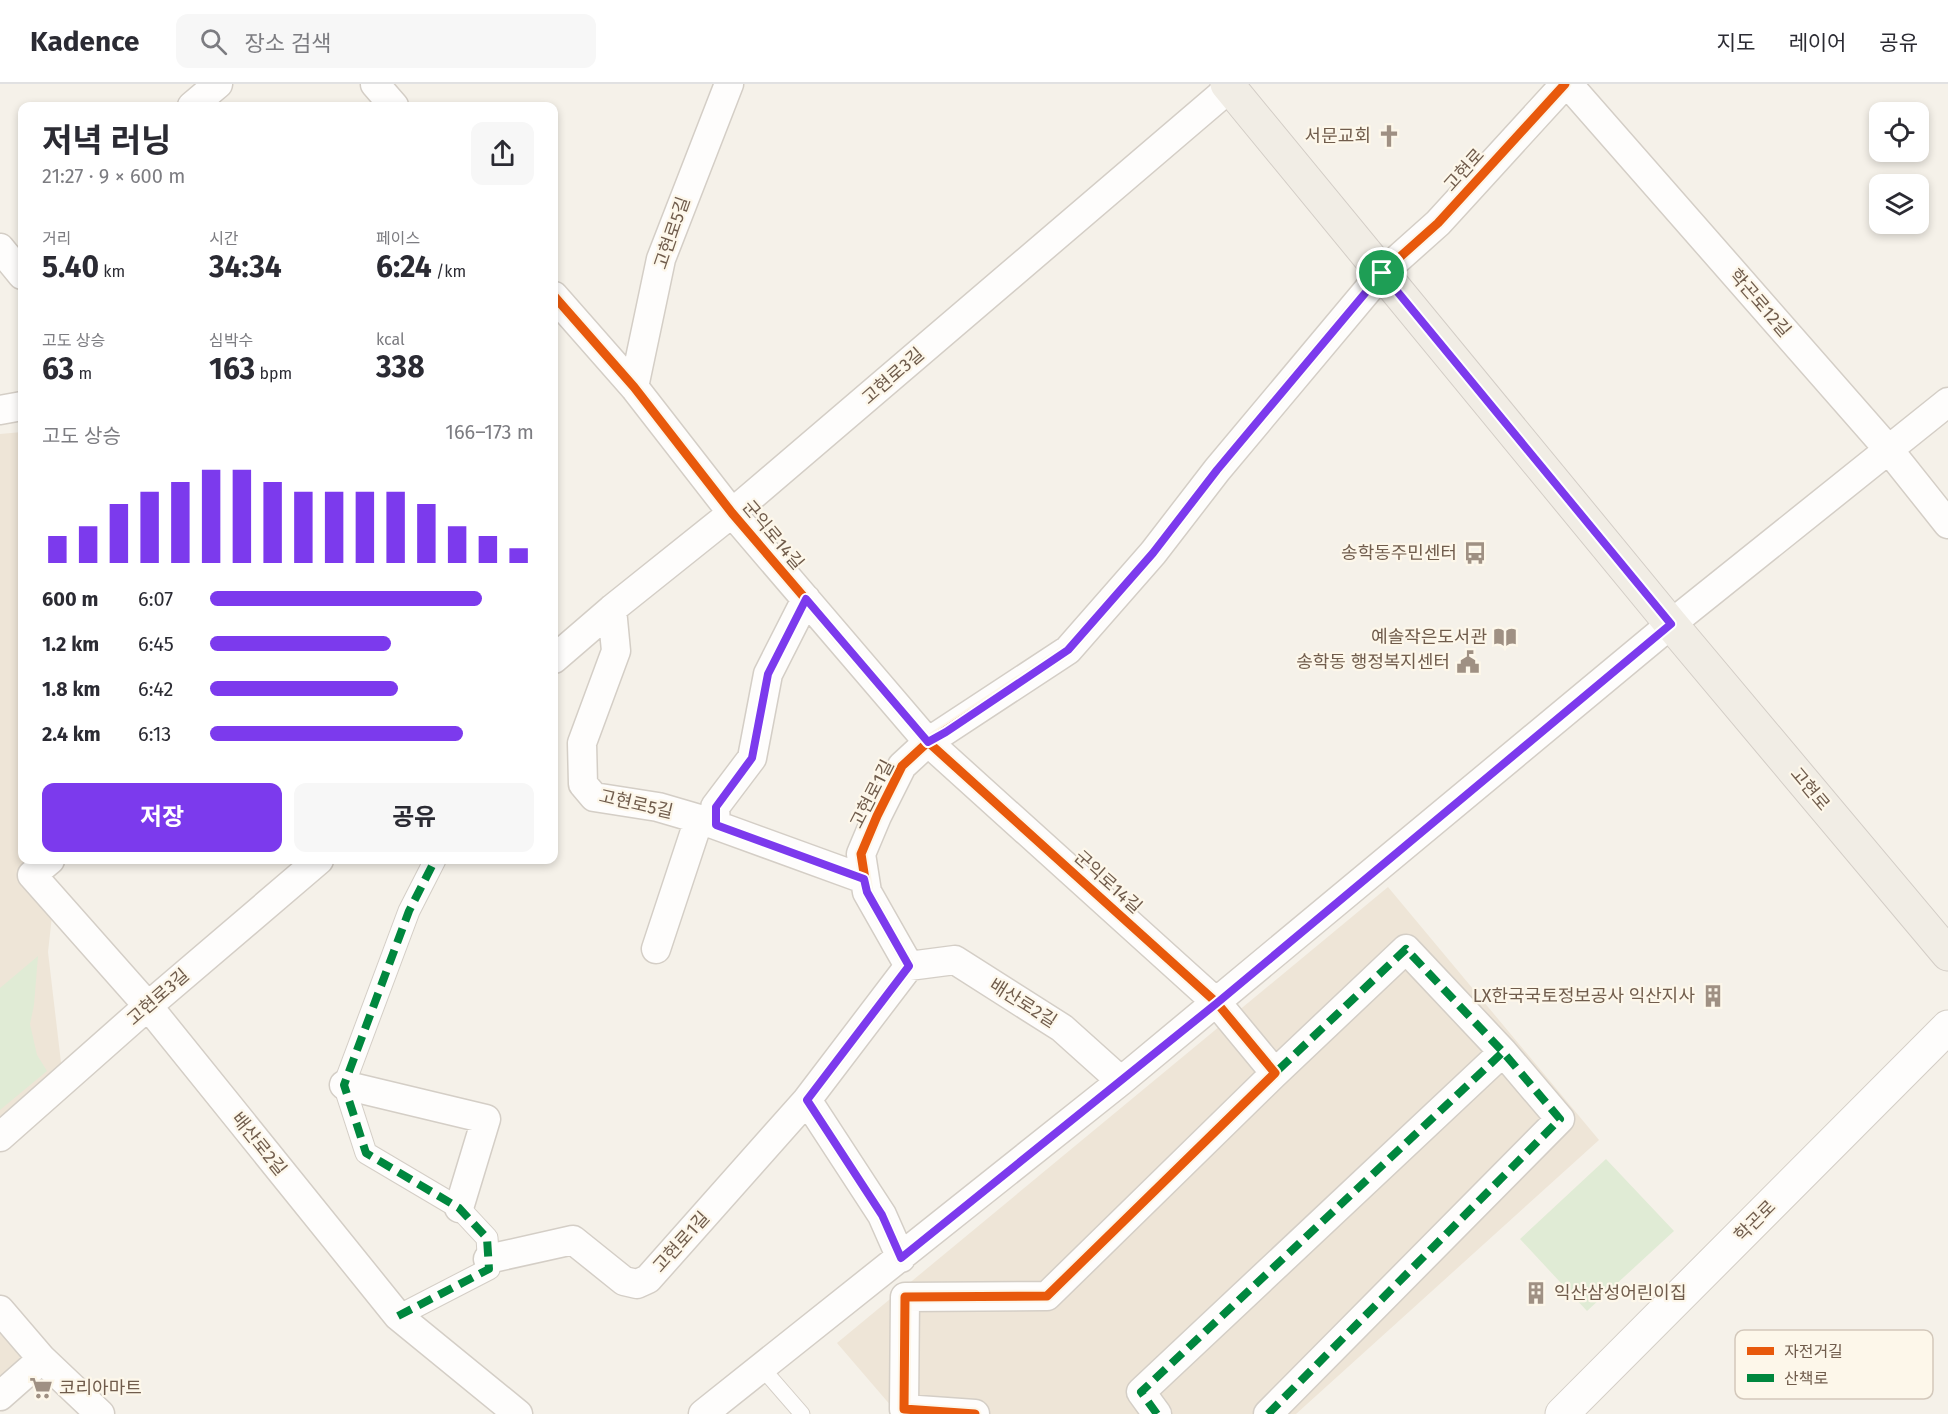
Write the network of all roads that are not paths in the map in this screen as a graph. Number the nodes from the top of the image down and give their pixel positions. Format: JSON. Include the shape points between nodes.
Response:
{"nodes":[{"id":1,"x":218,"y":84,"type":"edge"},
{"id":2,"x":375,"y":84,"type":"edge"},
{"id":3,"x":729,"y":84,"type":"edge"},
{"id":4,"x":1567,"y":84,"type":"edge"},
{"id":5,"x":1230,"y":85,"type":"edge"},
{"id":6,"x":197,"y":102,"type":"edge"},
{"id":7,"x":391,"y":102,"type":"edge"},
{"id":8,"x":1382,"y":273,"type":"junction"},
{"id":9,"x":558,"y":308,"type":"edge"},
{"id":10,"x":566,"y":332,"type":"edge"},
{"id":11,"x":634,"y":387,"type":"junction"},
{"id":12,"x":1948,"y":402,"type":"edge"},
{"id":13,"x":18,"y":407,"type":"edge"},
{"id":14,"x":0,"y":410,"type":"edge"},
{"id":15,"x":1889,"y":450,"type":"junction"},
{"id":16,"x":732,"y":513,"type":"junction"},
{"id":17,"x":1948,"y":525,"type":"edge"},
{"id":18,"x":806,"y":599,"type":"junction"},
{"id":19,"x":612,"y":609,"type":"junction"},
{"id":20,"x":1671,"y":624,"type":"junction"},
{"id":21,"x":558,"y":656,"type":"edge"},
{"id":22,"x":928,"y":742,"type":"junction"},
{"id":23,"x":707,"y":822,"type":"junction"},
{"id":24,"x":45,"y":864,"type":"edge"},
{"id":25,"x":314,"y":864,"type":"edge"},
{"id":26,"x":433,"y":864,"type":"edge"},
{"id":27,"x":864,"y":879,"type":"junction"},
{"id":28,"x":656,"y":949,"type":"dead end"},
{"id":29,"x":1948,"y":954,"type":"edge"},
{"id":30,"x":909,"y":966,"type":"junction"},
{"id":31,"x":1217,"y":1003,"type":"junction"},
{"id":32,"x":148,"y":1006,"type":"junction"},
{"id":33,"x":1948,"y":1027,"type":"edge"},
{"id":34,"x":1503,"y":1052,"type":"junction"},
{"id":35,"x":1275,"y":1072,"type":"junction"},
{"id":36,"x":1121,"y":1081,"type":"junction"},
{"id":37,"x":344,"y":1085,"type":"junction"},
{"id":38,"x":807,"y":1100,"type":"junction"},
{"id":39,"x":0,"y":1137,"type":"edge"},
{"id":40,"x":459,"y":1208,"type":"junction"},
{"id":41,"x":901,"y":1258,"type":"junction"},
{"id":42,"x":488,"y":1259,"type":"junction"},
{"id":43,"x":0,"y":1311,"type":"edge"},
{"id":44,"x":398,"y":1316,"type":"junction"},
{"id":45,"x":42,"y":1359,"type":"junction"},
{"id":46,"x":762,"y":1368,"type":"junction"},
{"id":47,"x":0,"y":1396,"type":"edge"},
{"id":48,"x":100,"y":1414,"type":"edge"},
{"id":49,"x":518,"y":1414,"type":"edge"},
{"id":50,"x":704,"y":1414,"type":"edge"},
{"id":51,"x":802,"y":1414,"type":"edge"},
{"id":52,"x":975,"y":1414,"type":"edge"},
{"id":53,"x":1157,"y":1414,"type":"edge"},
{"id":54,"x":1268,"y":1414,"type":"edge"},
{"id":55,"x":1562,"y":1414,"type":"edge"}],
"edges":[{"from":1,"to":6,"type":"street"},
{"from":2,"to":7,"type":"street"},
{"from":3,"to":11,"type":"street","name":"고현로5길","via":[[661,259]]},
{"from":4,"to":8,"type":"street","name":"고현로","via":[[1438,223]]},
{"from":4,"to":15,"type":"street","name":"학곤로12길"},
{"from":5,"to":8,"type":"main road","name":"고현로"},
{"from":5,"to":16,"type":"street","name":"고현로3길"},
{"from":8,"to":20,"type":"main road","name":"고현로"},
{"from":8,"to":22,"type":"street","name":"고현로1길","via":[[1217,470],[1153,553],[1068,650]]},
{"from":9,"to":10,"type":"street","name":"군익로14길"},
{"from":10,"to":11,"type":"street","name":"군익로14길"},
{"from":11,"to":16,"type":"street","name":"군익로14길"},
{"from":12,"to":15,"type":"street"},
{"from":13,"to":14,"type":"street"},
{"from":15,"to":17,"type":"street","name":"학곤로12길"},
{"from":15,"to":20,"type":"street"},
{"from":16,"to":18,"type":"street","name":"군익로14길"},
{"from":16,"to":19,"type":"street","name":"고현로3길"},
{"from":18,"to":22,"type":"street","name":"군익로14길"},
{"from":18,"to":23,"type":"street","via":[[768,674],[752,758]]},
{"from":19,"to":21,"type":"street","name":"고현로3길"},
{"from":19,"to":23,"type":"street","name":"고현로5길","via":[[616,651],[582,743],[583,783],[594,797],[658,807]]},
{"from":20,"to":29,"type":"main road","name":"고현로"},
{"from":20,"to":31,"type":"street"},
{"from":22,"to":27,"type":"street","name":"고현로1길","via":[[902,766],[877,816],[861,854]]},
{"from":22,"to":31,"type":"street","name":"군익로14길"},
{"from":23,"to":27,"type":"street","name":"고현로5길"},
{"from":23,"to":28,"type":"street"},
{"from":24,"to":32,"type":"street","name":"배산로2길","via":[[32,875]]},
{"from":25,"to":32,"type":"street","name":"고현로3길"},
{"from":26,"to":37,"type":"street","via":[[409,911]]},
{"from":27,"to":30,"type":"street","via":[[867,892]]},
{"from":30,"to":36,"type":"street","name":"배산로2길","via":[[955,960],[1062,1028]]},
{"from":30,"to":38,"type":"street"},
{"from":31,"to":35,"type":"street","name":"군익로14길"},
{"from":31,"to":36,"type":"street"},
{"from":32,"to":39,"type":"street","name":"고현로3길"},
{"from":32,"to":44,"type":"street","name":"배산로2길"},
{"from":33,"to":55,"type":"street","name":"학곤로"},
{"from":34,"to":35,"type":"street","via":[[1406,949]]},
{"from":34,"to":53,"type":"street","via":[[1141,1392]]},
{"from":34,"to":54,"type":"street","via":[[1560,1119]]},
{"from":35,"to":52,"type":"street","via":[[1047,1296],[905,1297],[904,1409]]},
{"from":36,"to":41,"type":"street"},
{"from":37,"to":40,"type":"street","via":[[366,1153]]},
{"from":37,"to":40,"type":"street","via":[[486,1119]]},
{"from":38,"to":41,"type":"street","via":[[882,1215]]},
{"from":38,"to":42,"type":"street","name":"고현로1길","via":[[648,1279],[637,1284],[624,1281],[573,1240]]},
{"from":40,"to":42,"type":"street","via":[[487,1238]]},
{"from":41,"to":46,"type":"street"},
{"from":42,"to":44,"type":"street","via":[[489,1269]]},
{"from":43,"to":45,"type":"street"},
{"from":44,"to":49,"type":"street","name":"배산로2길"},
{"from":45,"to":47,"type":"street"},
{"from":45,"to":48,"type":"street"},
{"from":46,"to":50,"type":"street"},
{"from":46,"to":51,"type":"lane"}]}
